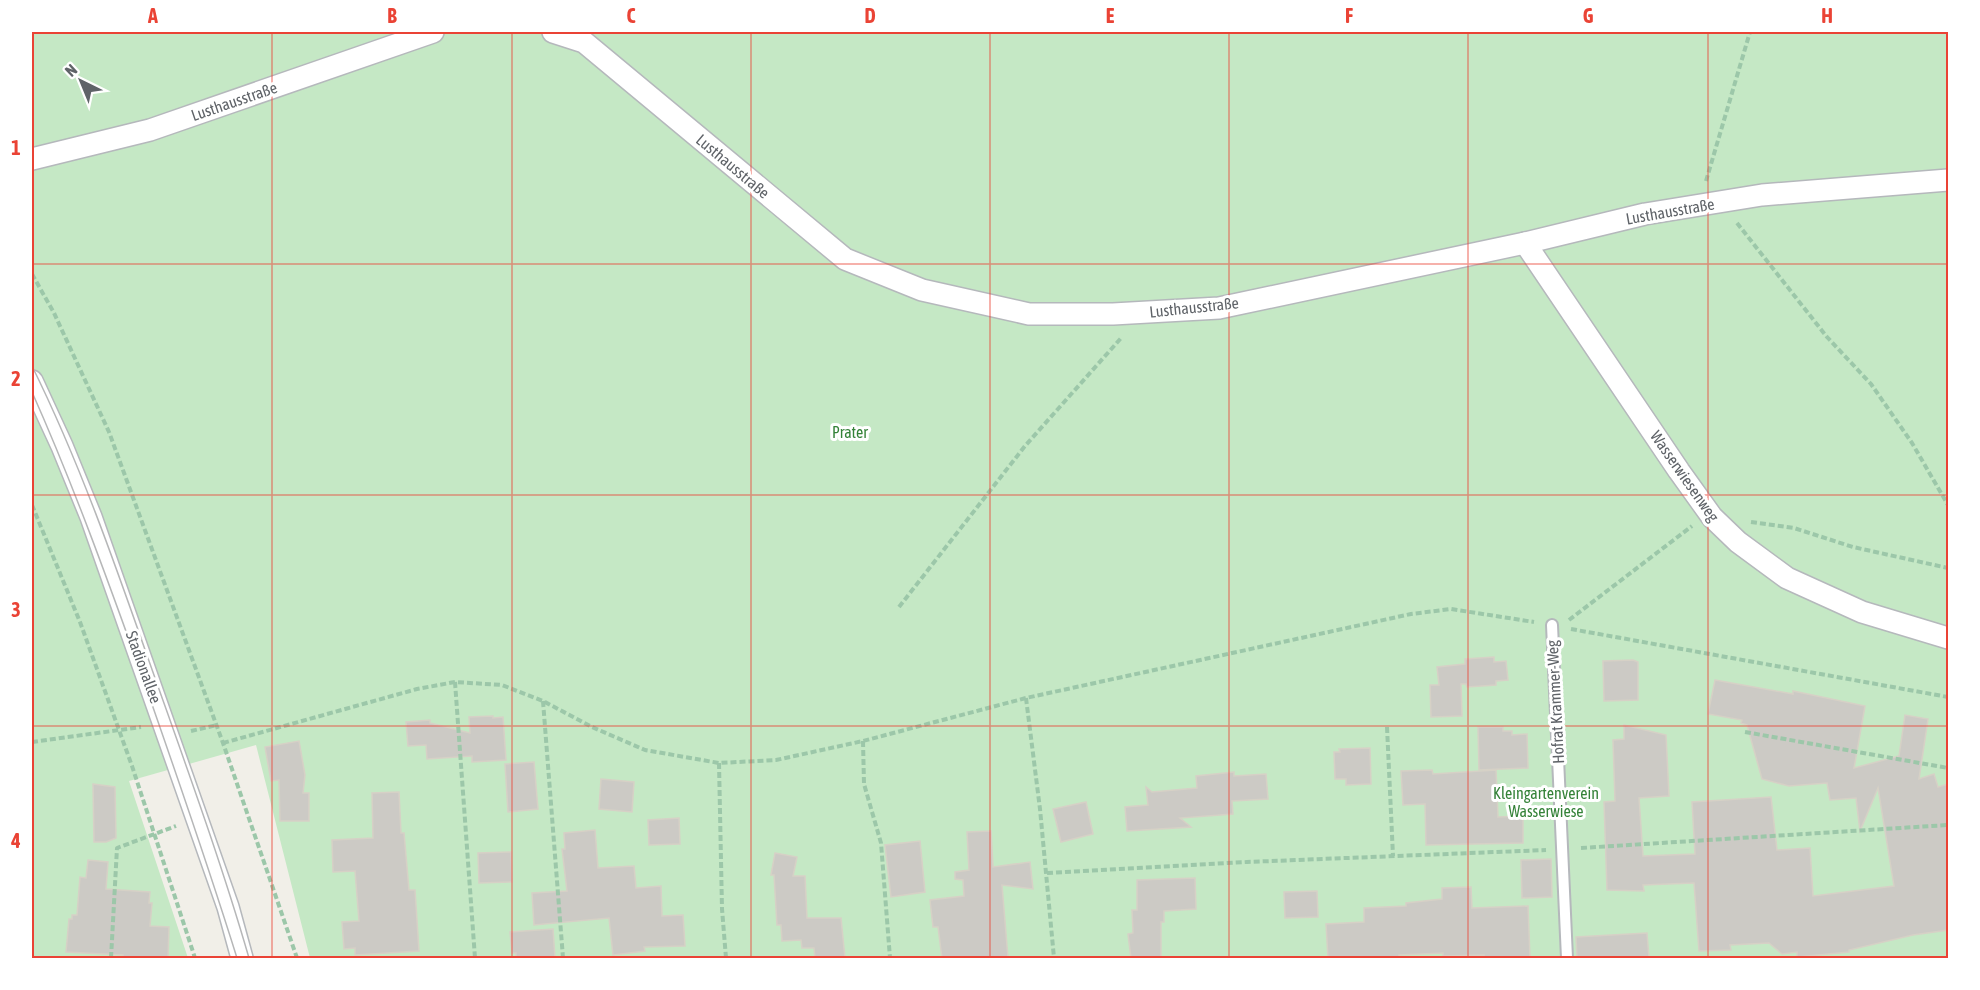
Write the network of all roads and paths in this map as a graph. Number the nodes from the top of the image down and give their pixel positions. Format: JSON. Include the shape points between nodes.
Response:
{"nodes":[{"id":1,"x":433,"y":32,"type":"edge"},
{"id":2,"x":554,"y":32,"type":"edge"},
{"id":3,"x":1750,"y":32,"type":"edge"},
{"id":4,"x":32,"y":159,"type":"edge"},
{"id":5,"x":1948,"y":180,"type":"edge"},
{"id":6,"x":1720,"y":202,"type":"junction"},
{"id":7,"x":1699,"y":205,"type":"junction"},
{"id":8,"x":1526,"y":243,"type":"junction"},
{"id":9,"x":32,"y":274,"type":"edge"},
{"id":10,"x":1144,"y":312,"type":"junction"},
{"id":11,"x":32,"y":381,"type":"edge"},
{"id":12,"x":32,"y":505,"type":"edge"},
{"id":13,"x":1948,"y":505,"type":"edge"},
{"id":14,"x":899,"y":607,"type":"dead end"},
{"id":15,"x":1552,"y":626,"type":"junction"},
{"id":16,"x":1948,"y":638,"type":"edge"},
{"id":17,"x":455,"y":682,"type":"junction"},
{"id":18,"x":1948,"y":697,"type":"edge"},
{"id":19,"x":1026,"y":698,"type":"junction"},
{"id":20,"x":543,"y":701,"type":"junction"},
{"id":21,"x":164,"y":723,"type":"junction"},
{"id":22,"x":1387,"y":727,"type":"dead end"},
{"id":23,"x":118,"y":730,"type":"junction"},
{"id":24,"x":1745,"y":732,"type":"dead end"},
{"id":25,"x":863,"y":741,"type":"junction"},
{"id":26,"x":32,"y":742,"type":"edge"},
{"id":27,"x":224,"y":743,"type":"junction"},
{"id":28,"x":719,"y":763,"type":"junction"},
{"id":29,"x":1948,"y":768,"type":"edge"},
{"id":30,"x":196,"y":818,"type":"junction"},
{"id":31,"x":1948,"y":825,"type":"edge"},
{"id":32,"x":154,"y":834,"type":"junction"},
{"id":33,"x":1562,"y":849,"type":"junction"},
{"id":34,"x":1393,"y":856,"type":"junction"},
{"id":35,"x":1047,"y":873,"type":"junction"},
{"id":36,"x":111,"y":958,"type":"edge"},
{"id":37,"x":195,"y":958,"type":"edge"},
{"id":38,"x":242,"y":958,"type":"edge"},
{"id":39,"x":297,"y":958,"type":"edge"},
{"id":40,"x":475,"y":958,"type":"edge"},
{"id":41,"x":563,"y":958,"type":"edge"},
{"id":42,"x":726,"y":958,"type":"edge"},
{"id":43,"x":890,"y":958,"type":"edge"},
{"id":44,"x":1054,"y":958,"type":"edge"},
{"id":45,"x":1567,"y":958,"type":"edge"}],
"edges":[{"from":1,"to":4,"type":"street","name":"Lusthausstraße","via":[[150,130]]},
{"from":2,"to":10,"type":"street","name":"Lusthausstraße","via":[[584,42],[845,259],[922,290],[1029,314]]},
{"from":3,"to":7,"type":"path"},
{"from":5,"to":6,"type":"street","name":"Lusthausstraße"},
{"from":6,"to":7,"type":"street","name":"Lusthausstraße"},
{"from":6,"to":13,"type":"path","via":[[1827,337],[1870,384],[1912,443]]},
{"from":7,"to":8,"type":"street","name":"Lusthausstraße"},
{"from":8,"to":10,"type":"street","name":"Lusthausstraße","via":[[1219,308]]},
{"from":8,"to":16,"type":"street","name":"Wasserwiesenweg","via":[[1679,471],[1731,536],[1787,578],[1862,612]]},
{"from":9,"to":27,"type":"path","via":[[109,432]]},
{"from":10,"to":14,"type":"path","via":[[1025,446]]},
{"from":11,"to":21,"type":"street","name":"Stadionallee","via":[[91,517]]},
{"from":12,"to":23,"type":"path","via":[[80,622]]},
{"from":15,"to":18,"type":"path"},
{"from":15,"to":19,"type":"path","via":[[1451,609],[1411,614]]},
{"from":15,"to":33,"type":"lane","name":"Hofrat Krammer-Weg"},
{"from":17,"to":20,"type":"path","via":[[502,685]]},
{"from":17,"to":27,"type":"path"},
{"from":17,"to":40,"type":"path"},
{"from":19,"to":25,"type":"path"},
{"from":19,"to":35,"type":"path"},
{"from":20,"to":28,"type":"path","via":[[645,750]]},
{"from":20,"to":41,"type":"path"},
{"from":21,"to":23,"type":"path"},
{"from":21,"to":30,"type":"street","name":"Stadionallee"},
{"from":22,"to":34,"type":"path"},
{"from":23,"to":26,"type":"path"},
{"from":23,"to":32,"type":"path"},
{"from":24,"to":29,"type":"path"},
{"from":25,"to":28,"type":"path","via":[[776,760]]},
{"from":25,"to":43,"type":"path","via":[[864,784],[881,843]]},
{"from":27,"to":39,"type":"path"},
{"from":28,"to":42,"type":"path"},
{"from":30,"to":32,"type":"path"},
{"from":30,"to":38,"type":"street","name":"Stadionallee"},
{"from":31,"to":33,"type":"path"},
{"from":32,"to":36,"type":"path","via":[[117,848]]},
{"from":32,"to":37,"type":"path"},
{"from":33,"to":34,"type":"path"},
{"from":33,"to":45,"type":"lane","name":"Hofrat Krammer-Weg"},
{"from":34,"to":35,"type":"path"},
{"from":35,"to":44,"type":"path"}]}
